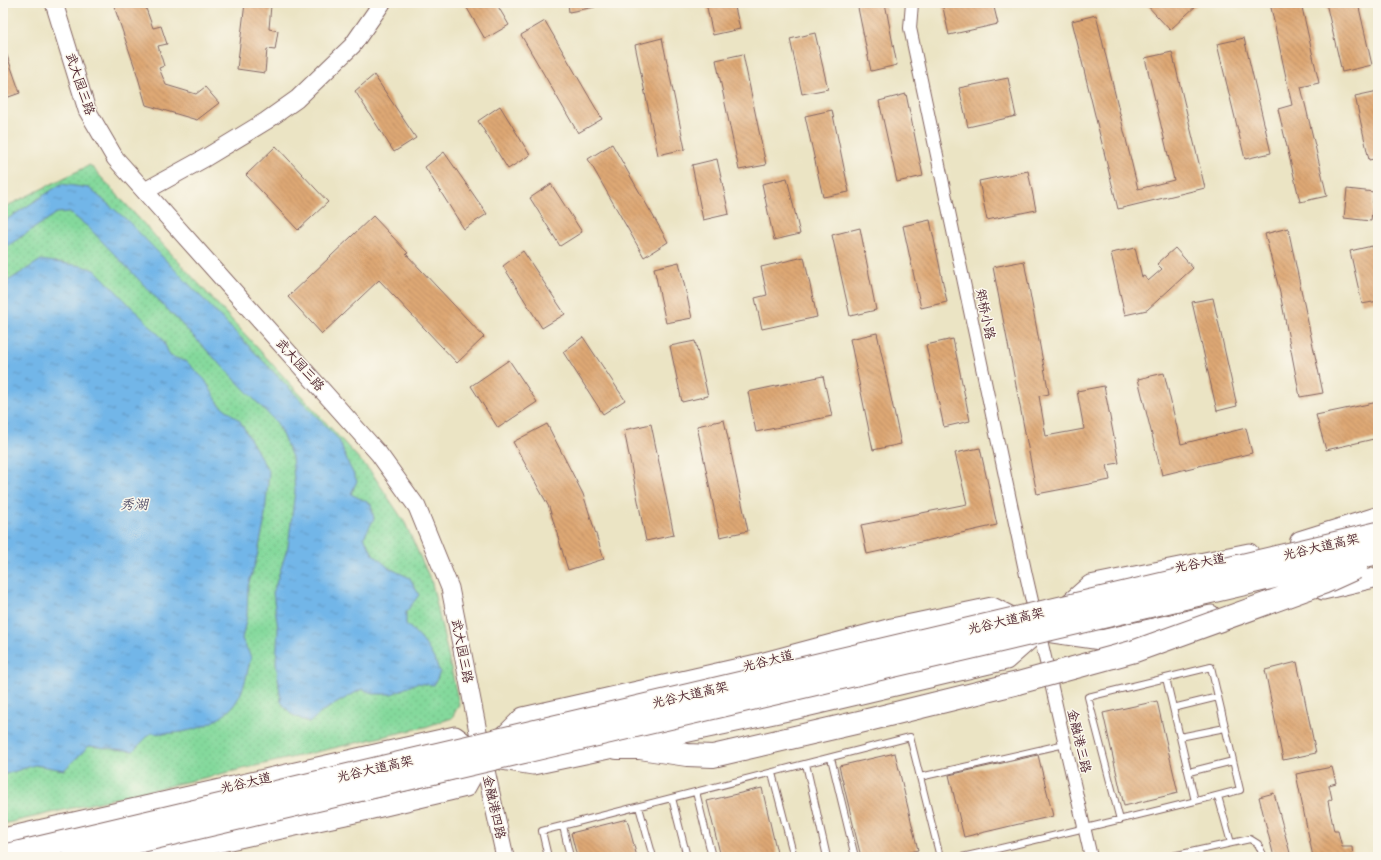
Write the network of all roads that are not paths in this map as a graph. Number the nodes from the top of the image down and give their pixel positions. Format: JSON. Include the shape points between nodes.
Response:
{"nodes":[{"id":1,"x":54,"y":3,"type":"edge"},
{"id":2,"x":382,"y":3,"type":"edge"},
{"id":3,"x":912,"y":3,"type":"edge"},
{"id":4,"x":144,"y":191,"type":"junction"},
{"id":5,"x":1378,"y":518,"type":"edge"},
{"id":6,"x":1378,"y":527,"type":"edge"},
{"id":7,"x":1378,"y":533,"type":"edge"},
{"id":8,"x":1301,"y":542,"type":"junction"},
{"id":9,"x":1378,"y":553,"type":"edge"},
{"id":10,"x":1378,"y":558,"type":"edge"},
{"id":11,"x":1378,"y":577,"type":"edge"},
{"id":12,"x":1039,"y":631,"type":"junction"},
{"id":13,"x":1166,"y":678,"type":"junction"},
{"id":14,"x":1218,"y":697,"type":"junction"},
{"id":15,"x":1173,"y":708,"type":"junction"},
{"id":16,"x":1225,"y":728,"type":"junction"},
{"id":17,"x":1180,"y":738,"type":"junction"},
{"id":18,"x":1065,"y":744,"type":"junction"},
{"id":19,"x":617,"y":748,"type":"junction"},
{"id":20,"x":483,"y":758,"type":"junction"},
{"id":21,"x":831,"y":758,"type":"junction"},
{"id":22,"x":1233,"y":761,"type":"junction"},
{"id":23,"x":806,"y":764,"type":"junction"},
{"id":24,"x":1189,"y":772,"type":"junction"},
{"id":25,"x":772,"y":773,"type":"junction"},
{"id":26,"x":920,"y":777,"type":"junction"},
{"id":27,"x":696,"y":792,"type":"junction"},
{"id":28,"x":1218,"y":796,"type":"junction"},
{"id":29,"x":672,"y":798,"type":"junction"},
{"id":30,"x":1196,"y":801,"type":"junction"},
{"id":31,"x":639,"y":807,"type":"junction"},
{"id":32,"x":1120,"y":820,"type":"junction"},
{"id":33,"x":563,"y":826,"type":"junction"},
{"id":34,"x":1085,"y":829,"type":"junction"},
{"id":35,"x":3,"y":838,"type":"edge"},
{"id":36,"x":1231,"y":843,"type":"junction"},
{"id":37,"x":3,"y":856,"type":"edge"},
{"id":38,"x":74,"y":857,"type":"edge"},
{"id":39,"x":152,"y":857,"type":"edge"},
{"id":40,"x":505,"y":857,"type":"edge"},
{"id":41,"x":548,"y":857,"type":"edge"},
{"id":42,"x":570,"y":857,"type":"edge"},
{"id":43,"x":653,"y":857,"type":"edge"},
{"id":44,"x":687,"y":857,"type":"edge"},
{"id":45,"x":712,"y":857,"type":"edge"},
{"id":46,"x":794,"y":857,"type":"edge"},
{"id":47,"x":827,"y":857,"type":"edge"},
{"id":48,"x":855,"y":857,"type":"edge"},
{"id":49,"x":940,"y":857,"type":"edge"},
{"id":50,"x":962,"y":857,"type":"edge"},
{"id":51,"x":1091,"y":857,"type":"edge"},
{"id":52,"x":1168,"y":857,"type":"edge"},
{"id":53,"x":1264,"y":857,"type":"edge"}],
"edges":[{"from":1,"to":4,"type":"street","name":"武大园三路","via":[[87,110],[115,158]]},
{"from":2,"to":4,"type":"street","via":[[352,46],[297,99],[212,154]]},
{"from":3,"to":12,"type":"street","name":"郑桥小路","via":[[910,28]]},
{"from":4,"to":20,"type":"street","name":"武大园三路","via":[[379,454],[417,507],[450,588]]},
{"from":5,"to":8,"type":"highway"},
{"from":6,"to":8,"type":"main road","name":"光谷大道"},
{"from":7,"to":37,"type":"highway","name":"光谷大道高架","bridge":true},
{"from":8,"to":12,"type":"main road","name":"光谷大道","via":[[1090,585]]},
{"from":9,"to":38,"type":"highway","name":"光谷大道高架","bridge":true},
{"from":10,"to":19,"type":"highway","bridge":true,"via":[[1324,583],[1135,651],[1018,683],[714,756]]},
{"from":11,"to":12,"type":"main road","name":"光谷大道","via":[[1101,640]]},
{"from":12,"to":18,"type":"street","name":"金融港三路"},
{"from":12,"to":19,"type":"main road","name":"光谷大道","via":[[1006,660]]},
{"from":12,"to":20,"type":"main road","name":"光谷大道","via":[[992,606],[892,628],[761,663],[523,718]]},
{"from":13,"to":14,"type":"lane","via":[[1211,667]]},
{"from":13,"to":15,"type":"lane"},
{"from":13,"to":32,"type":"lane","via":[[1088,697]]},
{"from":14,"to":15,"type":"lane"},
{"from":14,"to":16,"type":"lane"},
{"from":15,"to":17,"type":"lane"},
{"from":16,"to":17,"type":"lane"},
{"from":16,"to":22,"type":"lane"},
{"from":17,"to":24,"type":"lane"},
{"from":18,"to":26,"type":"lane"},
{"from":18,"to":34,"type":"street","name":"金融港三路"},
{"from":19,"to":20,"type":"main road","name":"光谷大道","via":[[533,765]]},
{"from":20,"to":35,"type":"main road","name":"光谷大道","via":[[455,736]]},
{"from":20,"to":39,"type":"main road","name":"光谷大道","via":[[466,788]]},
{"from":20,"to":40,"type":"street","name":"金融港四路"},
{"from":21,"to":23,"type":"lane"},
{"from":21,"to":26,"type":"lane","via":[[910,738]]},
{"from":21,"to":48,"type":"lane"},
{"from":22,"to":24,"type":"lane"},
{"from":22,"to":28,"type":"lane","via":[[1240,790]]},
{"from":23,"to":25,"type":"lane"},
{"from":23,"to":47,"type":"lane"},
{"from":24,"to":30,"type":"lane"},
{"from":25,"to":27,"type":"lane"},
{"from":25,"to":46,"type":"lane"},
{"from":26,"to":49,"type":"lane"},
{"from":27,"to":29,"type":"lane"},
{"from":27,"to":45,"type":"lane"},
{"from":28,"to":30,"type":"lane"},
{"from":28,"to":36,"type":"lane"},
{"from":29,"to":31,"type":"lane"},
{"from":29,"to":44,"type":"lane"},
{"from":30,"to":32,"type":"lane"},
{"from":31,"to":33,"type":"lane"},
{"from":31,"to":43,"type":"lane"},
{"from":32,"to":34,"type":"lane"},
{"from":33,"to":41,"type":"lane","via":[[542,831]]},
{"from":33,"to":42,"type":"lane"},
{"from":34,"to":50,"type":"lane"},
{"from":34,"to":51,"type":"street","name":"金融港三路"},
{"from":36,"to":52,"type":"lane"},
{"from":36,"to":53,"type":"lane","via":[[1250,838],[1258,844]]}]}
